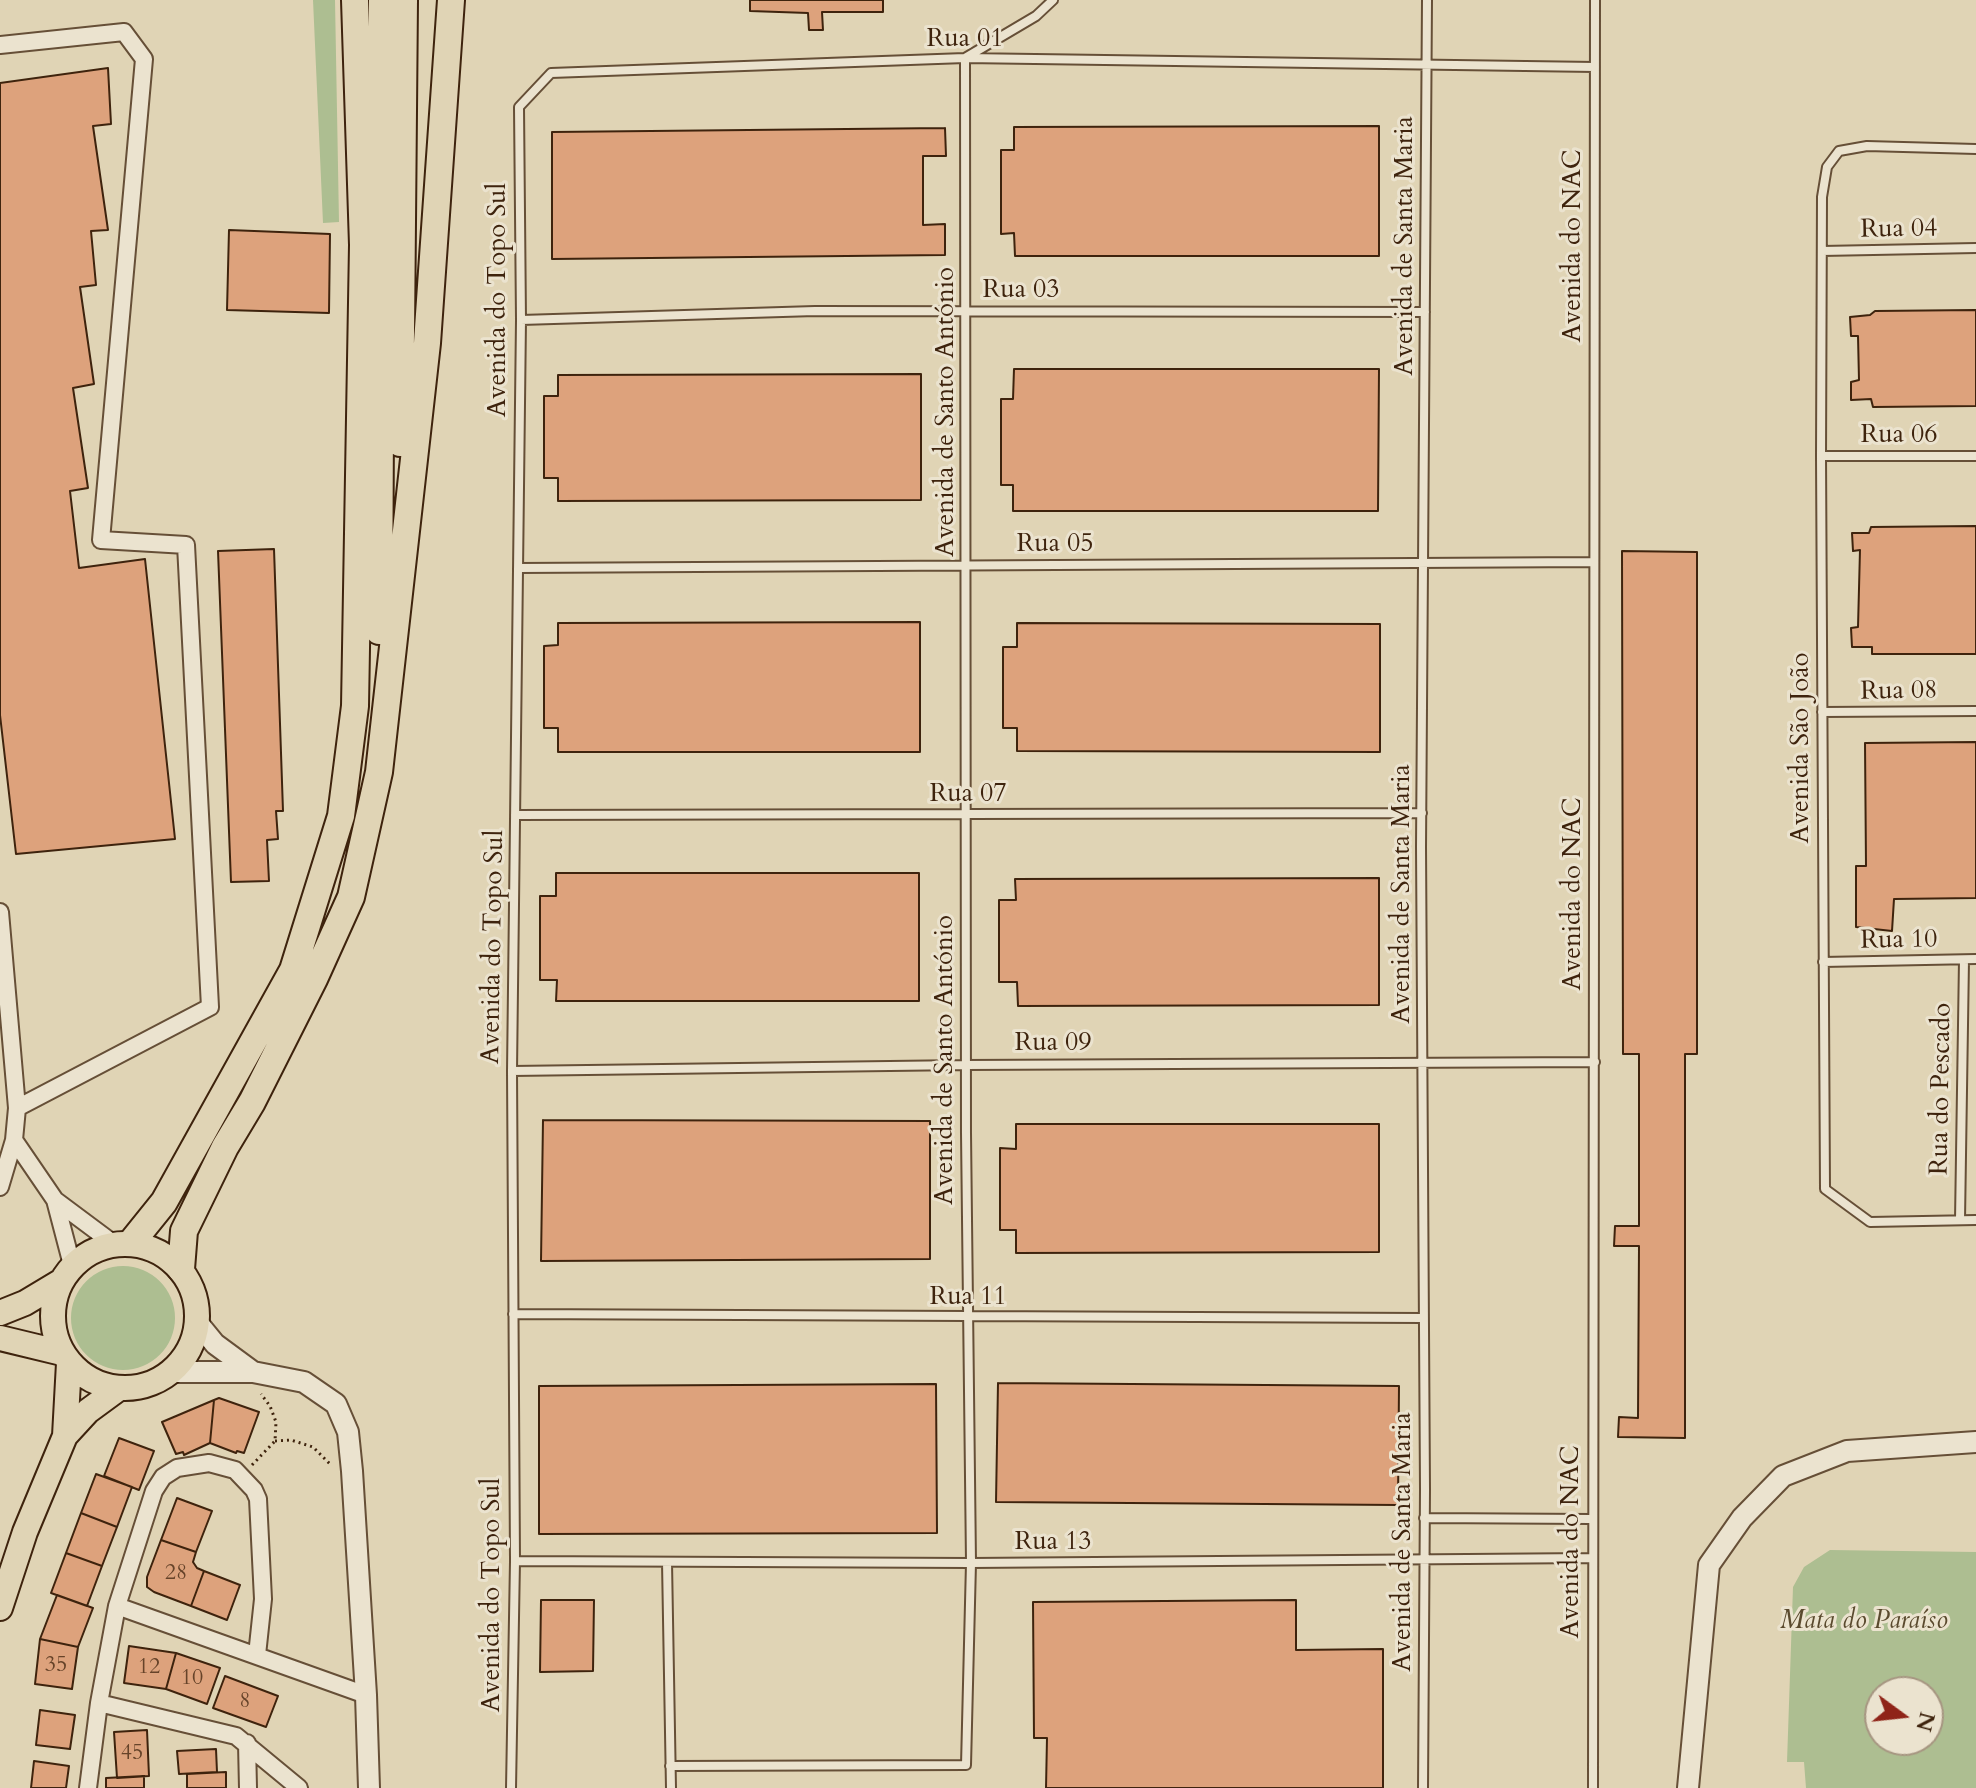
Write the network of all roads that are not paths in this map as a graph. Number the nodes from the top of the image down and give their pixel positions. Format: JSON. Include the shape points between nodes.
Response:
{"nodes":[{"id":1,"x":355,"y":0,"type":"edge"},
{"id":2,"x":382,"y":0,"type":"edge"},
{"id":3,"x":404,"y":0,"type":"edge"},
{"id":4,"x":451,"y":0,"type":"edge"},
{"id":5,"x":1053,"y":0,"type":"edge"},
{"id":6,"x":1427,"y":0,"type":"edge"},
{"id":7,"x":1595,"y":0,"type":"edge"},
{"id":8,"x":0,"y":45,"type":"edge"},
{"id":9,"x":965,"y":58,"type":"junction"},
{"id":10,"x":1427,"y":65,"type":"junction"},
{"id":11,"x":1595,"y":67,"type":"junction"},
{"id":12,"x":519,"y":107,"type":"joint"},
{"id":13,"x":1976,"y":149,"type":"edge"},
{"id":14,"x":1976,"y":248,"type":"edge"},
{"id":15,"x":1822,"y":251,"type":"junction"},
{"id":16,"x":967,"y":311,"type":"junction"},
{"id":17,"x":1425,"y":312,"type":"junction"},
{"id":18,"x":521,"y":320,"type":"junction"},
{"id":19,"x":1821,"y":456,"type":"junction"},
{"id":20,"x":1976,"y":456,"type":"edge"},
{"id":21,"x":1593,"y":562,"type":"junction"},
{"id":22,"x":1425,"y":563,"type":"junction"},
{"id":23,"x":967,"y":566,"type":"junction"},
{"id":24,"x":518,"y":568,"type":"junction"},
{"id":25,"x":395,"y":622,"type":"junction"},
{"id":26,"x":1976,"y":711,"type":"edge"},
{"id":27,"x":1822,"y":712,"type":"junction"},
{"id":28,"x":1422,"y":813,"type":"junction"},
{"id":29,"x":515,"y":815,"type":"junction"},
{"id":30,"x":966,"y":816,"type":"junction"},
{"id":31,"x":0,"y":912,"type":"edge"},
{"id":32,"x":1976,"y":959,"type":"edge"},
{"id":33,"x":1964,"y":960,"type":"junction"},
{"id":34,"x":1823,"y":962,"type":"junction"},
{"id":35,"x":314,"y":979,"type":"junction"},
{"id":36,"x":4,"y":998,"type":"edge"},
{"id":37,"x":1423,"y":1062,"type":"junction"},
{"id":38,"x":1595,"y":1062,"type":"junction"},
{"id":39,"x":965,"y":1065,"type":"junction"},
{"id":40,"x":512,"y":1071,"type":"junction"},
{"id":41,"x":17,"y":1108,"type":"junction"},
{"id":42,"x":14,"y":1140,"type":"junction"},
{"id":43,"x":0,"y":1187,"type":"edge"},
{"id":44,"x":55,"y":1200,"type":"junction"},
{"id":45,"x":1960,"y":1220,"type":"junction"},
{"id":46,"x":1976,"y":1220,"type":"edge"},
{"id":47,"x":122,"y":1243,"type":"junction"},
{"id":48,"x":181,"y":1269,"type":"junction"},
{"id":49,"x":66,"y":1274,"type":"junction"},
{"id":50,"x":0,"y":1313,"type":"edge"},
{"id":51,"x":513,"y":1314,"type":"junction"},
{"id":52,"x":967,"y":1318,"type":"junction"},
{"id":53,"x":1423,"y":1318,"type":"junction"},
{"id":54,"x":197,"y":1322,"type":"junction"},
{"id":55,"x":0,"y":1338,"type":"edge"},
{"id":56,"x":65,"y":1358,"type":"junction"},
{"id":57,"x":171,"y":1372,"type":"junction"},
{"id":58,"x":253,"y":1372,"type":"junction"},
{"id":59,"x":118,"y":1389,"type":"junction"},
{"id":60,"x":65,"y":1436,"type":"junction"},
{"id":61,"x":1976,"y":1442,"type":"edge"},
{"id":62,"x":1424,"y":1518,"type":"junction"},
{"id":63,"x":1591,"y":1519,"type":"junction"},
{"id":64,"x":1591,"y":1558,"type":"junction"},
{"id":65,"x":1424,"y":1560,"type":"junction"},
{"id":66,"x":515,"y":1561,"type":"junction"},
{"id":67,"x":667,"y":1562,"type":"junction"},
{"id":68,"x":971,"y":1563,"type":"junction"},
{"id":69,"x":117,"y":1606,"type":"junction"},
{"id":70,"x":0,"y":1608,"type":"edge"},
{"id":71,"x":257,"y":1655,"type":"junction"},
{"id":72,"x":366,"y":1695,"type":"junction"},
{"id":73,"x":99,"y":1703,"type":"junction"},
{"id":74,"x":247,"y":1743,"type":"junction"},
{"id":75,"x":670,"y":1766,"type":"junction"},
{"id":76,"x":88,"y":1788,"type":"edge"},
{"id":77,"x":248,"y":1788,"type":"edge"},
{"id":78,"x":299,"y":1788,"type":"edge"},
{"id":79,"x":369,"y":1788,"type":"edge"},
{"id":80,"x":511,"y":1788,"type":"edge"},
{"id":81,"x":671,"y":1788,"type":"edge"},
{"id":82,"x":1423,"y":1788,"type":"edge"},
{"id":83,"x":1593,"y":1788,"type":"edge"},
{"id":84,"x":1688,"y":1788,"type":"edge"}],
"edges":[{"from":1,"to":47,"type":"highway","via":[[363,245],[357,611],[355,706],[341,816],[293,970],[164,1202]]},
{"from":2,"to":35,"type":"highway","via":[[379,660],[370,765]]},
{"from":3,"to":25,"type":"highway"},
{"from":4,"to":25,"type":"highway","via":[[427,343]]},
{"from":5,"to":9,"type":"lane","via":[[1036,16]]},
{"from":6,"to":10,"type":"lane","name":"Avenida de Santa Maria"},
{"from":7,"to":11,"type":"lane","name":"Avenida do NAC"},
{"from":8,"to":41,"type":"street","via":[[124,32],[144,59],[101,540],[186,545],[210,1007]]},
{"from":9,"to":10,"type":"lane","name":"Rua 01"},
{"from":9,"to":12,"type":"lane","name":"Rua 01","via":[[551,73]]},
{"from":9,"to":16,"type":"lane","name":"Avenida de Santo António"},
{"from":10,"to":11,"type":"lane","name":"Rua 01"},
{"from":10,"to":17,"type":"lane","name":"Avenida de Santa Maria"},
{"from":11,"to":21,"type":"lane","name":"Avenida do NAC"},
{"from":12,"to":18,"type":"lane","name":"Avenida do Topo Sul"},
{"from":13,"to":15,"type":"lane","name":"Avenida São João","via":[[1867,146],[1839,151],[1827,167]]},
{"from":14,"to":15,"type":"lane","name":"Rua 04"},
{"from":15,"to":19,"type":"lane","name":"Avenida São João"},
{"from":16,"to":17,"type":"lane","name":"Rua 03"},
{"from":16,"to":18,"type":"lane","name":"Rua 03"},
{"from":16,"to":23,"type":"lane","name":"Avenida de Santo António"},
{"from":17,"to":22,"type":"lane","name":"Avenida de Santa Maria"},
{"from":18,"to":24,"type":"lane","name":"Avenida do Topo Sul"},
{"from":19,"to":20,"type":"lane","name":"Rua 06"},
{"from":19,"to":27,"type":"lane","name":"Avenida São João"},
{"from":21,"to":22,"type":"lane","name":"Rua 05"},
{"from":21,"to":38,"type":"lane","name":"Avenida do NAC"},
{"from":22,"to":23,"type":"lane","name":"Rua 05"},
{"from":22,"to":28,"type":"lane","name":"Avenida de Santa Maria"},
{"from":23,"to":24,"type":"lane","name":"Rua 05"},
{"from":23,"to":30,"type":"lane","name":"Avenida de Santo António"},
{"from":24,"to":29,"type":"lane","name":"Avenida do Topo Sul"},
{"from":25,"to":35,"type":"highway","via":[[379,772],[355,881]]},
{"from":26,"to":27,"type":"lane","name":"Rua 08"},
{"from":27,"to":34,"type":"lane","name":"Avenida São João"},
{"from":28,"to":30,"type":"lane","name":"Rua 07"},
{"from":28,"to":37,"type":"lane","name":"Avenida de Santa Maria"},
{"from":29,"to":30,"type":"lane","name":"Rua 07"},
{"from":29,"to":40,"type":"lane","name":"Avenida do Topo Sul"},
{"from":30,"to":39,"type":"lane","name":"Avenida de Santo António"},
{"from":31,"to":36,"type":"street"},
{"from":32,"to":33,"type":"lane","name":"Rua 10"},
{"from":33,"to":34,"type":"lane","name":"Rua 10"},
{"from":33,"to":45,"type":"lane","name":"Rua do Pescado"},
{"from":34,"to":45,"type":"lane","name":"Avenida São João","via":[[1825,1189],[1870,1222]]},
{"from":35,"to":48,"type":"highway","via":[[184,1231]]},
{"from":36,"to":41,"type":"street"},
{"from":37,"to":38,"type":"lane","name":"Rua 09"},
{"from":37,"to":39,"type":"lane","name":"Rua 09"},
{"from":37,"to":53,"type":"lane","name":"Avenida de Santa Maria"},
{"from":38,"to":63,"type":"lane","name":"Avenida do NAC"},
{"from":39,"to":40,"type":"lane","name":"Rua 09"},
{"from":39,"to":52,"type":"lane","name":"Avenida de Santo António"},
{"from":40,"to":51,"type":"lane","name":"Avenida do Topo Sul"},
{"from":41,"to":42,"type":"street"},
{"from":42,"to":43,"type":"street"},
{"from":42,"to":44,"type":"street"},
{"from":44,"to":47,"type":"street"},
{"from":44,"to":49,"type":"street"},
{"from":45,"to":46,"type":"lane"},
{"from":47,"to":48,"type":"main road","via":[[150,1247]]},
{"from":47,"to":49,"type":"main road","via":[[91,1251]]},
{"from":48,"to":54,"type":"main road","via":[[191,1285]]},
{"from":49,"to":50,"type":"main road","via":[[25,1303]]},
{"from":49,"to":56,"type":"main road","via":[[52,1306],[53,1330]]},
{"from":51,"to":52,"type":"lane","name":"Rua 11"},
{"from":51,"to":66,"type":"lane","name":"Avenida do Topo Sul"},
{"from":52,"to":53,"type":"lane","name":"Rua 11"},
{"from":52,"to":68,"type":"lane","name":"Avenida de Santo António"},
{"from":53,"to":62,"type":"lane","name":"Avenida de Santa Maria"},
{"from":54,"to":57,"type":"main road","via":[[193,1341]]},
{"from":54,"to":58,"type":"street","via":[[215,1344]]},
{"from":55,"to":56,"type":"main road"},
{"from":56,"to":59,"type":"main road","via":[[83,1376]]},
{"from":56,"to":60,"type":"main road"},
{"from":57,"to":58,"type":"street"},
{"from":57,"to":59,"type":"main road","via":[[137,1388]]},
{"from":58,"to":72,"type":"street","via":[[304,1382],[336,1404],[348,1432]]},
{"from":59,"to":60,"type":"main road"},
{"from":60,"to":70,"type":"main road"},
{"from":61,"to":84,"type":"street","via":[[1847,1451],[1783,1476],[1742,1518],[1709,1565]]},
{"from":62,"to":63,"type":"lane"},
{"from":62,"to":65,"type":"lane","name":"Avenida de Santa Maria"},
{"from":63,"to":64,"type":"lane","name":"Avenida do NAC"},
{"from":64,"to":65,"type":"lane","name":"Rua 13"},
{"from":64,"to":83,"type":"lane","name":"Avenida do NAC"},
{"from":65,"to":68,"type":"lane","name":"Rua 13"},
{"from":65,"to":82,"type":"lane","name":"Avenida de Santa Maria"},
{"from":66,"to":67,"type":"lane","name":"Rua 13"},
{"from":66,"to":80,"type":"lane","name":"Avenida do Topo Sul"},
{"from":67,"to":68,"type":"lane","name":"Rua 13"},
{"from":67,"to":75,"type":"lane"},
{"from":68,"to":75,"type":"lane","name":"Avenida de Santo António","via":[[966,1765]]},
{"from":69,"to":71,"type":"street"},
{"from":69,"to":71,"type":"street","via":[[163,1477],[184,1465],[203,1463],[235,1470],[258,1499],[263,1599]]},
{"from":69,"to":73,"type":"street"},
{"from":71,"to":72,"type":"street"},
{"from":72,"to":79,"type":"street"},
{"from":73,"to":74,"type":"street","via":[[230,1733]]},
{"from":73,"to":76,"type":"street"},
{"from":74,"to":77,"type":"street"},
{"from":74,"to":78,"type":"street"},
{"from":75,"to":81,"type":"lane"}]}
